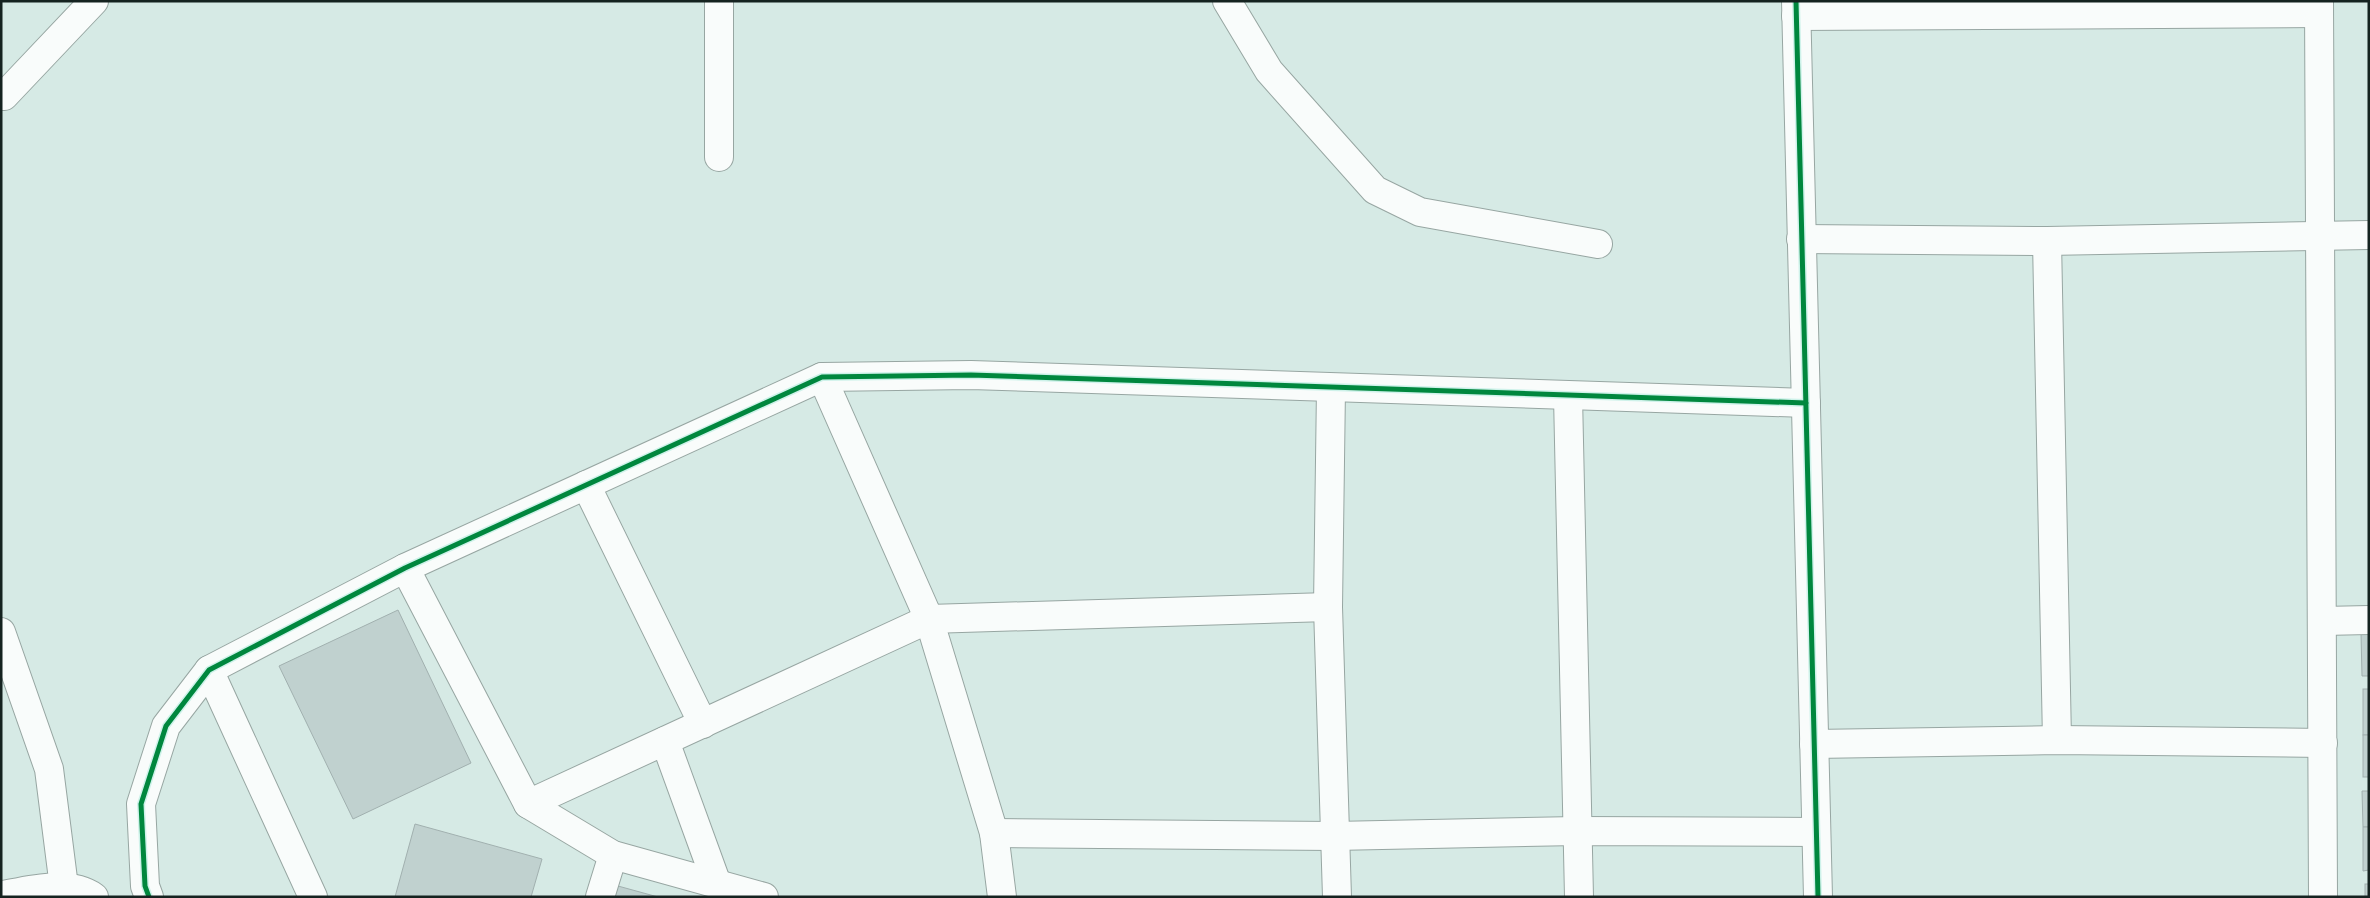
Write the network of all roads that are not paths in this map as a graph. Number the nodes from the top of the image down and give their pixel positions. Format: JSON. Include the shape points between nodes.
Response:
{"nodes":[{"id":1,"x":94,"y":1,"type":"edge"},
{"id":2,"x":719,"y":1,"type":"edge"},
{"id":3,"x":1227,"y":1,"type":"edge"},
{"id":4,"x":2319,"y":7,"type":"edge"},
{"id":5,"x":1796,"y":8,"type":"edge"},
{"id":6,"x":4,"y":96,"type":"dead end"},
{"id":7,"x":719,"y":157,"type":"dead end"},
{"id":8,"x":2369,"y":235,"type":"edge"},
{"id":9,"x":2320,"y":236,"type":"junction"},
{"id":10,"x":1802,"y":239,"type":"junction"},
{"id":11,"x":2047,"y":241,"type":"junction"},
{"id":12,"x":1598,"y":244,"type":"dead end"},
{"id":13,"x":822,"y":376,"type":"junction"},
{"id":14,"x":1331,"y":388,"type":"junction"},
{"id":15,"x":1568,"y":396,"type":"junction"},
{"id":16,"x":1806,"y":403,"type":"junction"},
{"id":17,"x":586,"y":485,"type":"junction"},
{"id":18,"x":405,"y":568,"type":"junction"},
{"id":19,"x":1328,"y":607,"type":"junction"},
{"id":20,"x":929,"y":619,"type":"junction"},
{"id":21,"x":2369,"y":620,"type":"edge"},
{"id":22,"x":2323,"y":621,"type":"junction"},
{"id":23,"x":1,"y":632,"type":"edge"},
{"id":24,"x":209,"y":670,"type":"junction"},
{"id":25,"x":703,"y":724,"type":"junction"},
{"id":26,"x":2058,"y":740,"type":"junction"},
{"id":27,"x":665,"y":741,"type":"junction"},
{"id":28,"x":2323,"y":743,"type":"junction"},
{"id":29,"x":1814,"y":744,"type":"junction"},
{"id":30,"x":528,"y":804,"type":"junction"},
{"id":31,"x":1577,"y":831,"type":"junction"},
{"id":32,"x":1816,"y":832,"type":"junction"},
{"id":33,"x":994,"y":833,"type":"junction"},
{"id":34,"x":1334,"y":836,"type":"junction"},
{"id":35,"x":613,"y":855,"type":"junction"},
{"id":36,"x":717,"y":884,"type":"junction"},
{"id":37,"x":64,"y":887,"type":"junction"},
{"id":38,"x":144,"y":893,"type":"edge"},
{"id":39,"x":1,"y":895,"type":"edge"},
{"id":40,"x":94,"y":897,"type":"edge"},
{"id":41,"x":313,"y":897,"type":"edge"},
{"id":42,"x":600,"y":897,"type":"edge"},
{"id":43,"x":764,"y":897,"type":"edge"},
{"id":44,"x":1002,"y":897,"type":"edge"},
{"id":45,"x":1337,"y":897,"type":"edge"},
{"id":46,"x":1579,"y":897,"type":"edge"},
{"id":47,"x":1818,"y":897,"type":"edge"},
{"id":48,"x":2324,"y":897,"type":"edge"}],
"edges":[{"from":1,"to":6,"type":"street"},
{"from":2,"to":7,"type":"street"},
{"from":3,"to":12,"type":"street","via":[[1269,71],[1375,190],[1420,212]]},
{"from":4,"to":5,"type":"street"},
{"from":4,"to":9,"type":"street"},
{"from":5,"to":10,"type":"street"},
{"from":8,"to":9,"type":"street"},
{"from":9,"to":11,"type":"street"},
{"from":9,"to":22,"type":"street"},
{"from":10,"to":11,"type":"street"},
{"from":10,"to":16,"type":"street"},
{"from":11,"to":26,"type":"street"},
{"from":13,"to":14,"type":"street","via":[[972,375]]},
{"from":13,"to":17,"type":"street"},
{"from":13,"to":20,"type":"street"},
{"from":14,"to":15,"type":"street"},
{"from":14,"to":19,"type":"street"},
{"from":15,"to":16,"type":"street"},
{"from":15,"to":31,"type":"street"},
{"from":16,"to":29,"type":"street"},
{"from":17,"to":18,"type":"street"},
{"from":17,"to":25,"type":"street"},
{"from":18,"to":24,"type":"street"},
{"from":18,"to":30,"type":"street"},
{"from":19,"to":20,"type":"street"},
{"from":19,"to":34,"type":"street"},
{"from":20,"to":25,"type":"street"},
{"from":20,"to":33,"type":"street"},
{"from":21,"to":22,"type":"street"},
{"from":22,"to":28,"type":"street"},
{"from":23,"to":37,"type":"street","via":[[49,769]]},
{"from":24,"to":38,"type":"street","via":[[166,726],[142,804]]},
{"from":24,"to":41,"type":"street"},
{"from":25,"to":27,"type":"street"},
{"from":26,"to":28,"type":"street"},
{"from":26,"to":29,"type":"street"},
{"from":27,"to":30,"type":"street"},
{"from":27,"to":36,"type":"street"},
{"from":28,"to":48,"type":"street"},
{"from":29,"to":32,"type":"street"},
{"from":30,"to":35,"type":"street"},
{"from":31,"to":32,"type":"street"},
{"from":31,"to":34,"type":"street"},
{"from":31,"to":46,"type":"street"},
{"from":32,"to":47,"type":"street"},
{"from":33,"to":34,"type":"street"},
{"from":33,"to":44,"type":"street"},
{"from":34,"to":45,"type":"street"},
{"from":35,"to":36,"type":"street"},
{"from":35,"to":42,"type":"street"},
{"from":36,"to":43,"type":"street"},
{"from":37,"to":39,"type":"street"},
{"from":37,"to":40,"type":"street","via":[[85,890]]}]}
